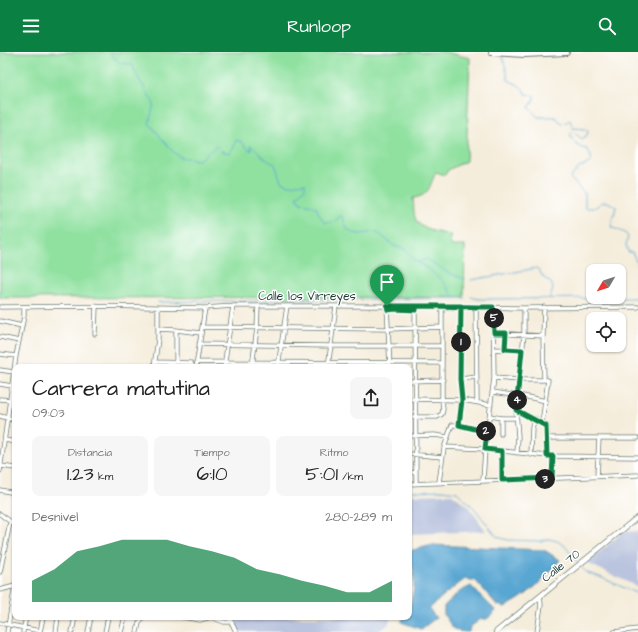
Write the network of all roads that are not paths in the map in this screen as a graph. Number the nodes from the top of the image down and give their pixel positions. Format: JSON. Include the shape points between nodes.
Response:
{"nodes":[{"id":1,"x":492,"y":52,"type":"edge"},
{"id":2,"x":566,"y":52,"type":"edge"},
{"id":3,"x":96,"y":306,"type":"junction"},
{"id":4,"x":233,"y":306,"type":"junction"},
{"id":5,"x":258,"y":306,"type":"junction"},
{"id":6,"x":287,"y":306,"type":"junction"},
{"id":7,"x":336,"y":306,"type":"junction"},
{"id":8,"x":442,"y":306,"type":"junction"},
{"id":9,"x":461,"y":306,"type":"junction"},
{"id":10,"x":0,"y":307,"type":"edge"},
{"id":11,"x":24,"y":307,"type":"junction"},
{"id":12,"x":476,"y":307,"type":"junction"},
{"id":13,"x":493,"y":307,"type":"junction"},
{"id":14,"x":544,"y":307,"type":"junction"},
{"id":15,"x":638,"y":307,"type":"edge"},
{"id":16,"x":158,"y":308,"type":"junction"},
{"id":17,"x":205,"y":308,"type":"junction"},
{"id":18,"x":387,"y":308,"type":"junction"},
{"id":19,"x":416,"y":308,"type":"junction"},
{"id":20,"x":524,"y":308,"type":"junction"},
{"id":21,"x":0,"y":321,"type":"edge"},
{"id":22,"x":22,"y":326,"type":"junction"},
{"id":23,"x":202,"y":327,"type":"junction"},
{"id":24,"x":442,"y":327,"type":"junction"},
{"id":25,"x":230,"y":328,"type":"junction"},
{"id":26,"x":257,"y":328,"type":"junction"},
{"id":27,"x":284,"y":328,"type":"junction"},
{"id":28,"x":333,"y":328,"type":"junction"},
{"id":29,"x":389,"y":328,"type":"junction"},
{"id":30,"x":415,"y":328,"type":"junction"},
{"id":31,"x":158,"y":329,"type":"junction"},
{"id":32,"x":176,"y":330,"type":"junction"},
{"id":33,"x":201,"y":333,"type":"junction"},
{"id":34,"x":494,"y":333,"type":"junction"},
{"id":35,"x":506,"y":333,"type":"junction"},
{"id":36,"x":95,"y":334,"type":"dead end"},
{"id":37,"x":524,"y":335,"type":"junction"},
{"id":38,"x":543,"y":336,"type":"junction"},
{"id":39,"x":0,"y":337,"type":"edge"},
{"id":40,"x":19,"y":341,"type":"junction"},
{"id":41,"x":199,"y":344,"type":"junction"},
{"id":42,"x":228,"y":345,"type":"junction"},
{"id":43,"x":255,"y":345,"type":"junction"},
{"id":44,"x":281,"y":346,"type":"junction"},
{"id":45,"x":331,"y":346,"type":"junction"},
{"id":46,"x":390,"y":346,"type":"junction"},
{"id":47,"x":416,"y":346,"type":"junction"},
{"id":48,"x":442,"y":346,"type":"junction"},
{"id":49,"x":494,"y":349,"type":"junction"},
{"id":50,"x":505,"y":349,"type":"junction"},
{"id":51,"x":522,"y":350,"type":"junction"},
{"id":52,"x":0,"y":354,"type":"edge"},
{"id":53,"x":16,"y":356,"type":"junction"},
{"id":54,"x":155,"y":362,"type":"joint"},
{"id":55,"x":176,"y":363,"type":"junction"},
{"id":56,"x":416,"y":363,"type":"junction"},
{"id":57,"x":442,"y":363,"type":"junction"},
{"id":58,"x":15,"y":364,"type":"edge"},
{"id":59,"x":184,"y":364,"type":"edge"},
{"id":60,"x":197,"y":364,"type":"edge"},
{"id":61,"x":225,"y":364,"type":"edge"},
{"id":62,"x":252,"y":364,"type":"edge"},
{"id":63,"x":279,"y":364,"type":"edge"},
{"id":64,"x":328,"y":364,"type":"edge"},
{"id":65,"x":390,"y":364,"type":"edge"},
{"id":66,"x":403,"y":364,"type":"edge"},
{"id":67,"x":0,"y":370,"type":"edge"},
{"id":68,"x":12,"y":374,"type":"edge"},
{"id":69,"x":477,"y":377,"type":"junction"},
{"id":70,"x":494,"y":378,"type":"junction"},
{"id":71,"x":460,"y":379,"type":"junction"},
{"id":72,"x":442,"y":380,"type":"junction"},
{"id":73,"x":520,"y":380,"type":"junction"},
{"id":74,"x":544,"y":380,"type":"junction"},
{"id":75,"x":412,"y":381,"type":"edge"},
{"id":76,"x":416,"y":381,"type":"junction"},
{"id":77,"x":0,"y":384,"type":"edge"},
{"id":78,"x":12,"y":386,"type":"joint"},
{"id":79,"x":493,"y":392,"type":"junction"},
{"id":80,"x":518,"y":396,"type":"junction"},
{"id":81,"x":412,"y":398,"type":"edge"},
{"id":82,"x":416,"y":398,"type":"junction"},
{"id":83,"x":0,"y":399,"type":"edge"},
{"id":84,"x":442,"y":399,"type":"junction"},
{"id":85,"x":10,"y":400,"type":"junction"},
{"id":86,"x":462,"y":400,"type":"junction"},
{"id":87,"x":477,"y":402,"type":"junction"},
{"id":88,"x":546,"y":402,"type":"junction"},
{"id":89,"x":492,"y":404,"type":"junction"},
{"id":90,"x":516,"y":410,"type":"junction"},
{"id":91,"x":0,"y":416,"type":"edge"},
{"id":92,"x":415,"y":416,"type":"junction"},
{"id":93,"x":490,"y":416,"type":"junction"},
{"id":94,"x":502,"y":418,"type":"junction"},
{"id":95,"x":516,"y":418,"type":"junction"},
{"id":96,"x":8,"y":419,"type":"junction"},
{"id":97,"x":536,"y":419,"type":"junction"},
{"id":98,"x":12,"y":420,"type":"edge"},
{"id":99,"x":542,"y":422,"type":"junction"},
{"id":100,"x":459,"y":425,"type":"junction"},
{"id":101,"x":0,"y":431,"type":"edge"},
{"id":102,"x":6,"y":432,"type":"junction"},
{"id":103,"x":487,"y":432,"type":"junction"},
{"id":104,"x":501,"y":434,"type":"dead end"},
{"id":105,"x":415,"y":435,"type":"junction"},
{"id":106,"x":412,"y":436,"type":"edge"},
{"id":107,"x":448,"y":437,"type":"junction"},
{"id":108,"x":547,"y":438,"type":"junction"},
{"id":109,"x":599,"y":438,"type":"junction"},
{"id":110,"x":638,"y":438,"type":"edge"},
{"id":111,"x":5,"y":440,"type":"junction"},
{"id":112,"x":12,"y":441,"type":"edge"},
{"id":113,"x":2,"y":447,"type":"edge"},
{"id":114,"x":445,"y":447,"type":"junction"},
{"id":115,"x":485,"y":449,"type":"junction"},
{"id":116,"x":502,"y":451,"type":"junction"},
{"id":117,"x":517,"y":453,"type":"junction"},
{"id":118,"x":415,"y":454,"type":"junction"},
{"id":119,"x":531,"y":455,"type":"junction"},
{"id":120,"x":547,"y":456,"type":"junction"},
{"id":121,"x":553,"y":456,"type":"junction"},
{"id":122,"x":442,"y":457,"type":"junction"},
{"id":123,"x":638,"y":457,"type":"edge"},
{"id":124,"x":598,"y":458,"type":"junction"},
{"id":125,"x":1,"y":463,"type":"edge"},
{"id":126,"x":12,"y":467,"type":"edge"},
{"id":127,"x":0,"y":472,"type":"edge"},
{"id":128,"x":412,"y":472,"type":"edge"},
{"id":129,"x":416,"y":473,"type":"junction"},
{"id":130,"x":638,"y":475,"type":"edge"},
{"id":131,"x":597,"y":477,"type":"junction"},
{"id":132,"x":552,"y":478,"type":"junction"},
{"id":133,"x":502,"y":480,"type":"junction"},
{"id":134,"x":483,"y":481,"type":"junction"},
{"id":135,"x":439,"y":482,"type":"junction"},
{"id":136,"x":412,"y":484,"type":"edge"},
{"id":137,"x":416,"y":484,"type":"junction"},
{"id":138,"x":0,"y":490,"type":"edge"},
{"id":139,"x":12,"y":492,"type":"edge"},
{"id":140,"x":0,"y":514,"type":"edge"},
{"id":141,"x":638,"y":517,"type":"edge"},
{"id":142,"x":10,"y":523,"type":"joint"},
{"id":143,"x":0,"y":572,"type":"edge"},
{"id":144,"x":12,"y":587,"type":"edge"},
{"id":145,"x":0,"y":590,"type":"edge"},
{"id":146,"x":540,"y":595,"type":"junction"},
{"id":147,"x":12,"y":602,"type":"edge"},
{"id":148,"x":26,"y":620,"type":"edge"},
{"id":149,"x":42,"y":620,"type":"edge"},
{"id":150,"x":58,"y":620,"type":"edge"},
{"id":151,"x":74,"y":620,"type":"edge"},
{"id":152,"x":90,"y":620,"type":"edge"},
{"id":153,"x":107,"y":620,"type":"edge"},
{"id":154,"x":124,"y":620,"type":"edge"},
{"id":155,"x":141,"y":620,"type":"edge"},
{"id":156,"x":219,"y":620,"type":"edge"},
{"id":157,"x":232,"y":622,"type":"joint"},
{"id":158,"x":0,"y":623,"type":"edge"},
{"id":159,"x":8,"y":624,"type":"junction"},
{"id":160,"x":638,"y":629,"type":"edge"},
{"id":161,"x":24,"y":630,"type":"edge"},
{"id":162,"x":7,"y":632,"type":"edge"},
{"id":163,"x":40,"y":632,"type":"edge"},
{"id":164,"x":56,"y":632,"type":"edge"},
{"id":165,"x":72,"y":632,"type":"edge"},
{"id":166,"x":88,"y":632,"type":"edge"},
{"id":167,"x":105,"y":632,"type":"edge"},
{"id":168,"x":121,"y":632,"type":"edge"},
{"id":169,"x":137,"y":632,"type":"edge"},
{"id":170,"x":236,"y":632,"type":"edge"},
{"id":171,"x":496,"y":632,"type":"edge"},
{"id":172,"x":537,"y":632,"type":"edge"},
{"id":173,"x":614,"y":632,"type":"edge"}],
"edges":[{"from":1,"to":2,"type":"highway"},
{"from":3,"to":11,"type":"street","name":"Calle los Virreyes"},
{"from":3,"to":16,"type":"street","name":"Calle los Virreyes"},
{"from":3,"to":36,"type":"street"},
{"from":4,"to":5,"type":"street","name":"Calle los Virreyes"},
{"from":4,"to":17,"type":"street","name":"Calle los Virreyes"},
{"from":4,"to":25,"type":"street"},
{"from":5,"to":6,"type":"street","name":"Calle los Virreyes"},
{"from":5,"to":26,"type":"street"},
{"from":6,"to":7,"type":"street","name":"Calle los Virreyes"},
{"from":6,"to":27,"type":"street"},
{"from":7,"to":18,"type":"street","name":"Calle los Virreyes"},
{"from":7,"to":28,"type":"street"},
{"from":8,"to":9,"type":"street","name":"Calle los Virreyes"},
{"from":8,"to":19,"type":"street","name":"Calle los Virreyes"},
{"from":8,"to":24,"type":"street"},
{"from":9,"to":12,"type":"street","name":"Calle los Virreyes"},
{"from":9,"to":71,"type":"street"},
{"from":10,"to":11,"type":"street","name":"Calle los Virreyes"},
{"from":11,"to":22,"type":"street"},
{"from":12,"to":13,"type":"street","name":"Calle los Virreyes"},
{"from":12,"to":69,"type":"street"},
{"from":13,"to":20,"type":"street","name":"Calle los Virreyes"},
{"from":13,"to":34,"type":"street"},
{"from":14,"to":15,"type":"street","name":"Calle los Virreyes"},
{"from":14,"to":20,"type":"street","name":"Calle los Virreyes"},
{"from":14,"to":38,"type":"street"},
{"from":16,"to":17,"type":"street","name":"Calle los Virreyes"},
{"from":16,"to":31,"type":"street"},
{"from":17,"to":23,"type":"street"},
{"from":18,"to":19,"type":"street","name":"Calle los Virreyes"},
{"from":18,"to":29,"type":"street"},
{"from":19,"to":30,"type":"street"},
{"from":20,"to":37,"type":"street"},
{"from":21,"to":22,"type":"street"},
{"from":22,"to":40,"type":"street"},
{"from":23,"to":25,"type":"street"},
{"from":23,"to":33,"type":"street"},
{"from":24,"to":30,"type":"street"},
{"from":24,"to":48,"type":"street"},
{"from":25,"to":26,"type":"street"},
{"from":25,"to":42,"type":"street"},
{"from":26,"to":27,"type":"street"},
{"from":26,"to":43,"type":"street"},
{"from":27,"to":28,"type":"street"},
{"from":27,"to":44,"type":"street"},
{"from":28,"to":29,"type":"street"},
{"from":28,"to":45,"type":"street"},
{"from":29,"to":30,"type":"street"},
{"from":29,"to":46,"type":"street"},
{"from":30,"to":47,"type":"street"},
{"from":31,"to":32,"type":"street"},
{"from":31,"to":54,"type":"street"},
{"from":32,"to":33,"type":"street"},
{"from":32,"to":55,"type":"street"},
{"from":33,"to":41,"type":"street"},
{"from":34,"to":35,"type":"street"},
{"from":34,"to":49,"type":"street"},
{"from":35,"to":37,"type":"street"},
{"from":35,"to":50,"type":"street"},
{"from":37,"to":38,"type":"street"},
{"from":37,"to":51,"type":"street"},
{"from":38,"to":74,"type":"street"},
{"from":39,"to":40,"type":"street"},
{"from":40,"to":53,"type":"street"},
{"from":41,"to":42,"type":"street"},
{"from":41,"to":60,"type":"street"},
{"from":42,"to":43,"type":"street"},
{"from":42,"to":61,"type":"street"},
{"from":43,"to":44,"type":"street"},
{"from":43,"to":62,"type":"street"},
{"from":44,"to":45,"type":"street"},
{"from":44,"to":63,"type":"street"},
{"from":45,"to":46,"type":"street"},
{"from":45,"to":64,"type":"street"},
{"from":46,"to":47,"type":"street"},
{"from":46,"to":65,"type":"street"},
{"from":47,"to":48,"type":"street"},
{"from":47,"to":56,"type":"street"},
{"from":48,"to":57,"type":"street"},
{"from":49,"to":50,"type":"street"},
{"from":49,"to":70,"type":"street"},
{"from":50,"to":51,"type":"street"},
{"from":51,"to":73,"type":"street"},
{"from":52,"to":53,"type":"street"},
{"from":53,"to":58,"type":"street"},
{"from":54,"to":55,"type":"street"},
{"from":55,"to":59,"type":"street"},
{"from":56,"to":57,"type":"street"},
{"from":56,"to":66,"type":"street"},
{"from":56,"to":76,"type":"street"},
{"from":57,"to":72,"type":"street"},
{"from":67,"to":68,"type":"street"},
{"from":69,"to":71,"type":"street"},
{"from":69,"to":87,"type":"street"},
{"from":70,"to":73,"type":"street"},
{"from":70,"to":79,"type":"street"},
{"from":71,"to":86,"type":"street"},
{"from":72,"to":76,"type":"street"},
{"from":72,"to":84,"type":"street"},
{"from":73,"to":74,"type":"street"},
{"from":73,"to":80,"type":"street"},
{"from":74,"to":88,"type":"street","via":[[548,380]]},
{"from":75,"to":76,"type":"street"},
{"from":76,"to":82,"type":"street"},
{"from":77,"to":78,"type":"street"},
{"from":78,"to":85,"type":"street"},
{"from":79,"to":80,"type":"street"},
{"from":79,"to":89,"type":"street"},
{"from":80,"to":88,"type":"street"},
{"from":80,"to":90,"type":"street"},
{"from":81,"to":82,"type":"street"},
{"from":82,"to":84,"type":"street"},
{"from":82,"to":92,"type":"street"},
{"from":83,"to":85,"type":"street"},
{"from":84,"to":86,"type":"street"},
{"from":84,"to":92,"type":"street","via":[[442,414],[437,417]]},
{"from":85,"to":96,"type":"street"},
{"from":86,"to":87,"type":"street"},
{"from":86,"to":100,"type":"street"},
{"from":87,"to":89,"type":"street"},
{"from":88,"to":99,"type":"street"},
{"from":89,"to":93,"type":"street"},
{"from":90,"to":95,"type":"street"},
{"from":90,"to":97,"type":"street"},
{"from":91,"to":96,"type":"street"},
{"from":92,"to":105,"type":"street"},
{"from":93,"to":94,"type":"street"},
{"from":93,"to":103,"type":"street"},
{"from":94,"to":95,"type":"street"},
{"from":94,"to":104,"type":"street"},
{"from":95,"to":117,"type":"street"},
{"from":96,"to":98,"type":"street"},
{"from":96,"to":102,"type":"street"},
{"from":97,"to":99,"type":"street"},
{"from":97,"to":119,"type":"street","via":[[532,426]]},
{"from":99,"to":108,"type":"street","via":[[546,426]]},
{"from":100,"to":103,"type":"street"},
{"from":100,"to":107,"type":"street","via":[[452,425]]},
{"from":101,"to":102,"type":"street"},
{"from":102,"to":111,"type":"street"},
{"from":103,"to":115,"type":"street"},
{"from":105,"to":106,"type":"street"},
{"from":105,"to":107,"type":"street"},
{"from":105,"to":118,"type":"street"},
{"from":107,"to":114,"type":"street"},
{"from":108,"to":109,"type":"street"},
{"from":108,"to":120,"type":"street"},
{"from":109,"to":110,"type":"street"},
{"from":109,"to":124,"type":"street"},
{"from":111,"to":112,"type":"street"},
{"from":111,"to":113,"type":"street"},
{"from":113,"to":125,"type":"street"},
{"from":114,"to":115,"type":"street"},
{"from":114,"to":122,"type":"street"},
{"from":115,"to":116,"type":"street"},
{"from":115,"to":134,"type":"street"},
{"from":116,"to":117,"type":"street"},
{"from":116,"to":133,"type":"street"},
{"from":117,"to":119,"type":"street"},
{"from":118,"to":122,"type":"street"},
{"from":118,"to":129,"type":"street"},
{"from":119,"to":120,"type":"street"},
{"from":120,"to":121,"type":"street"},
{"from":121,"to":124,"type":"street"},
{"from":121,"to":132,"type":"street"},
{"from":122,"to":135,"type":"street"},
{"from":123,"to":124,"type":"street"},
{"from":124,"to":131,"type":"street"},
{"from":125,"to":126,"type":"street"},
{"from":125,"to":127,"type":"street"},
{"from":128,"to":129,"type":"street"},
{"from":129,"to":137,"type":"street"},
{"from":130,"to":131,"type":"street"},
{"from":131,"to":132,"type":"street"},
{"from":132,"to":133,"type":"street"},
{"from":133,"to":134,"type":"street"},
{"from":134,"to":135,"type":"street"},
{"from":135,"to":137,"type":"street"},
{"from":136,"to":137,"type":"street"},
{"from":138,"to":139,"type":"street"},
{"from":140,"to":142,"type":"street"},
{"from":141,"to":146,"type":"street","name":"Calle 70"},
{"from":142,"to":143,"type":"street"},
{"from":144,"to":145,"type":"street"},
{"from":146,"to":171,"type":"street","name":"Calle 70"},
{"from":146,"to":172,"type":"street"},
{"from":147,"to":159,"type":"street"},
{"from":148,"to":161,"type":"street"},
{"from":149,"to":163,"type":"street"},
{"from":150,"to":164,"type":"street"},
{"from":151,"to":165,"type":"street"},
{"from":152,"to":166,"type":"street"},
{"from":153,"to":167,"type":"street"},
{"from":154,"to":168,"type":"street"},
{"from":155,"to":169,"type":"street"},
{"from":156,"to":157,"type":"street"},
{"from":157,"to":170,"type":"street"},
{"from":158,"to":159,"type":"street"},
{"from":159,"to":161,"type":"street"},
{"from":159,"to":162,"type":"street"},
{"from":160,"to":173,"type":"street"},
{"from":161,"to":163,"type":"street"}]}
